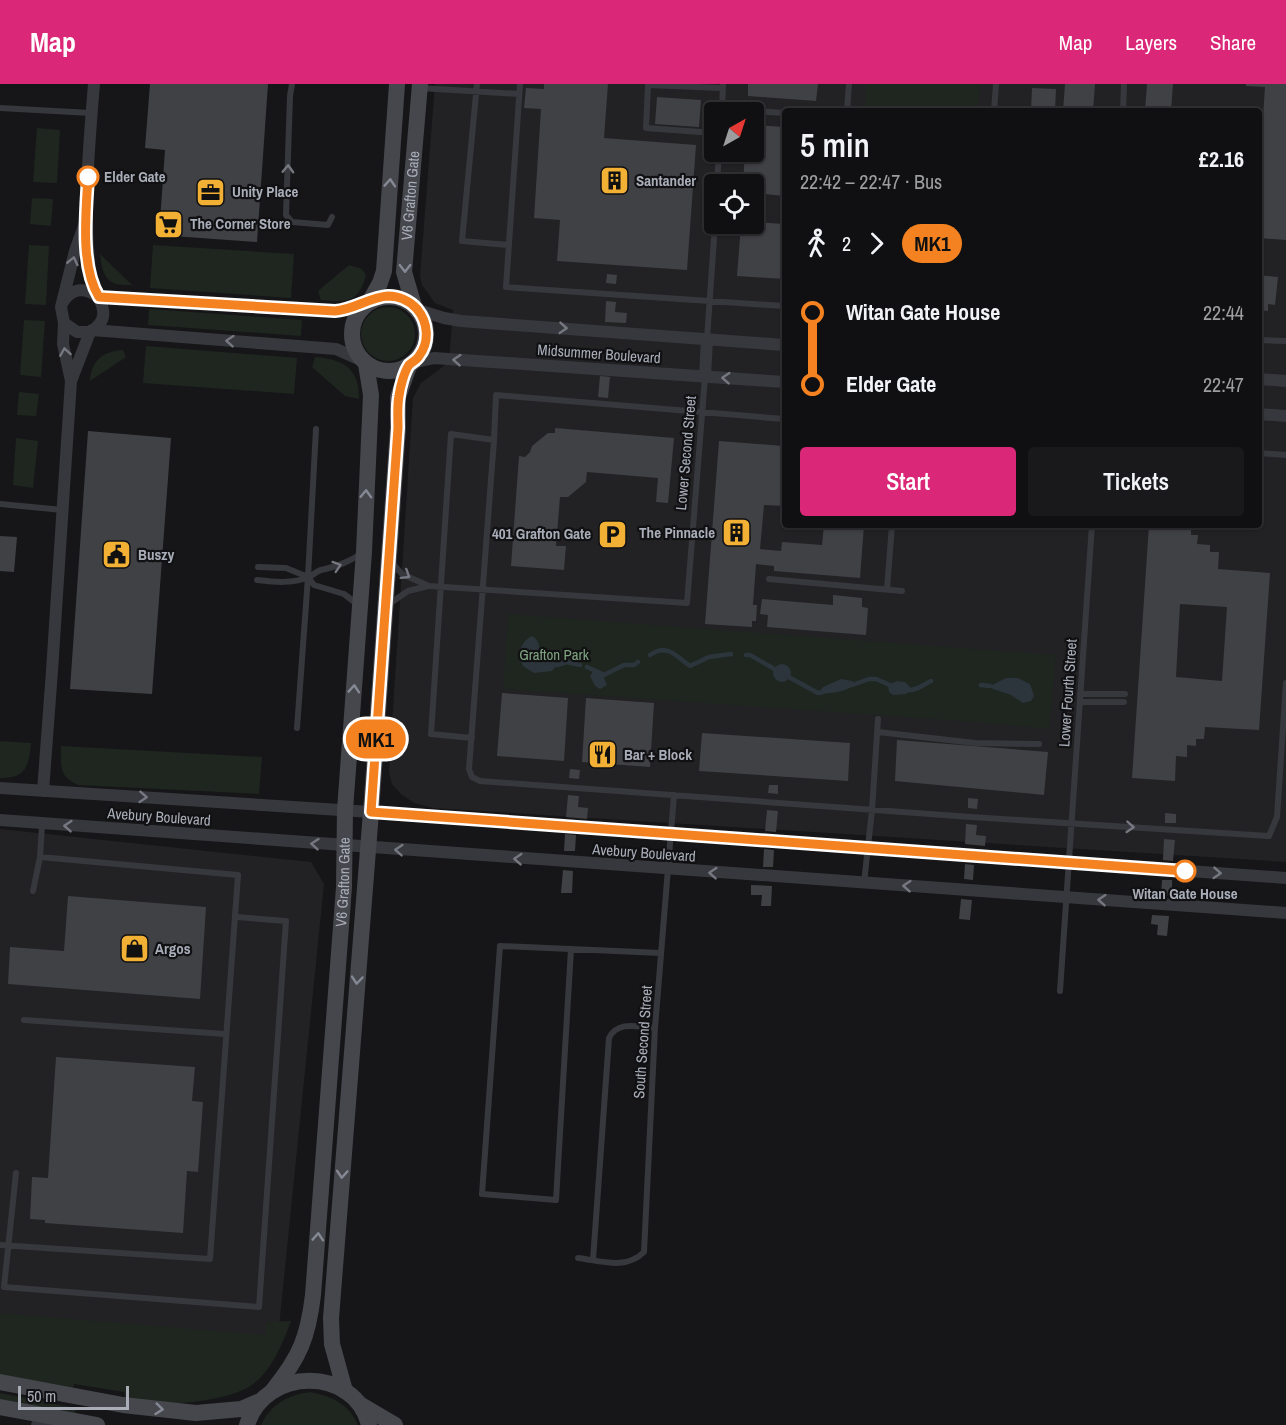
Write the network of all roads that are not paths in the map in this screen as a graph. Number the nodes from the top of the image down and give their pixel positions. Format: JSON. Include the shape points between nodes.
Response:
{"nodes":[{"id":1,"x":94,"y":84,"type":"edge"},
{"id":2,"x":292,"y":84,"type":"edge"},
{"id":3,"x":396,"y":84,"type":"edge"},
{"id":4,"x":520,"y":84,"type":"edge"},
{"id":5,"x":849,"y":84,"type":"edge"},
{"id":6,"x":996,"y":84,"type":"edge"},
{"id":7,"x":1124,"y":84,"type":"edge"},
{"id":8,"x":420,"y":86,"type":"edge"},
{"id":9,"x":723,"y":86,"type":"edge"},
{"id":10,"x":476,"y":88,"type":"edge"},
{"id":11,"x":519,"y":94,"type":"junction"},
{"id":12,"x":722,"y":102,"type":"edge"},
{"id":13,"x":0,"y":108,"type":"edge"},
{"id":14,"x":848,"y":108,"type":"edge"},
{"id":15,"x":994,"y":108,"type":"edge"},
{"id":16,"x":1123,"y":108,"type":"edge"},
{"id":17,"x":764,"y":112,"type":"edge"},
{"id":18,"x":92,"y":113,"type":"junction"},
{"id":19,"x":782,"y":113,"type":"edge"},
{"id":20,"x":704,"y":132,"type":"edge"},
{"id":21,"x":332,"y":217,"type":"dead end"},
{"id":22,"x":86,"y":220,"type":"junction"},
{"id":23,"x":714,"y":234,"type":"edge"},
{"id":24,"x":508,"y":245,"type":"junction"},
{"id":25,"x":98,"y":296,"type":"junction"},
{"id":26,"x":710,"y":300,"type":"junction"},
{"id":27,"x":62,"y":302,"type":"junction"},
{"id":28,"x":369,"y":302,"type":"junction"},
{"id":29,"x":782,"y":306,"type":"edge"},
{"id":30,"x":416,"y":308,"type":"junction"},
{"id":31,"x":64,"y":323,"type":"junction"},
{"id":32,"x":91,"y":331,"type":"junction"},
{"id":33,"x":707,"y":339,"type":"junction"},
{"id":34,"x":1262,"y":340,"type":"edge"},
{"id":35,"x":1286,"y":341,"type":"edge"},
{"id":36,"x":782,"y":345,"type":"edge"},
{"id":37,"x":364,"y":362,"type":"junction"},
{"id":38,"x":410,"y":365,"type":"junction"},
{"id":39,"x":705,"y":377,"type":"junction"},
{"id":40,"x":1262,"y":379,"type":"edge"},
{"id":41,"x":71,"y":381,"type":"junction"},
{"id":42,"x":1286,"y":381,"type":"edge"},
{"id":43,"x":782,"y":382,"type":"edge"},
{"id":44,"x":701,"y":413,"type":"junction"},
{"id":45,"x":1262,"y":414,"type":"edge"},
{"id":46,"x":1286,"y":416,"type":"edge"},
{"id":47,"x":782,"y":419,"type":"edge"},
{"id":48,"x":316,"y":429,"type":"dead end"},
{"id":49,"x":495,"y":440,"type":"junction"},
{"id":50,"x":1262,"y":453,"type":"edge"},
{"id":51,"x":1286,"y":455,"type":"edge"},
{"id":52,"x":0,"y":504,"type":"edge"},
{"id":53,"x":63,"y":510,"type":"junction"},
{"id":54,"x":892,"y":528,"type":"edge"},
{"id":55,"x":1092,"y":528,"type":"edge"},
{"id":56,"x":364,"y":552,"type":"junction"},
{"id":57,"x":388,"y":557,"type":"junction"},
{"id":58,"x":258,"y":567,"type":"dead end"},
{"id":59,"x":308,"y":577,"type":"junction"},
{"id":60,"x":770,"y":579,"type":"dead end"},
{"id":61,"x":257,"y":580,"type":"dead end"},
{"id":62,"x":429,"y":586,"type":"junction"},
{"id":63,"x":441,"y":587,"type":"junction"},
{"id":64,"x":887,"y":590,"type":"junction"},
{"id":65,"x":484,"y":591,"type":"junction"},
{"id":66,"x":902,"y":591,"type":"dead end"},
{"id":67,"x":360,"y":607,"type":"junction"},
{"id":68,"x":385,"y":607,"type":"junction"},
{"id":69,"x":1286,"y":683,"type":"edge"},
{"id":70,"x":1080,"y":698,"type":"junction"},
{"id":71,"x":1125,"y":698,"type":"dead end"},
{"id":72,"x":878,"y":719,"type":"dead end"},
{"id":73,"x":297,"y":728,"type":"dead end"},
{"id":74,"x":878,"y":732,"type":"junction"},
{"id":75,"x":472,"y":738,"type":"junction"},
{"id":76,"x":1039,"y":744,"type":"dead end"},
{"id":77,"x":0,"y":788,"type":"edge"},
{"id":78,"x":42,"y":791,"type":"junction"},
{"id":79,"x":674,"y":795,"type":"junction"},
{"id":80,"x":1278,"y":798,"type":"junction"},
{"id":81,"x":1286,"y":799,"type":"edge"},
{"id":82,"x":345,"y":810,"type":"junction"},
{"id":83,"x":872,"y":810,"type":"junction"},
{"id":84,"x":371,"y":812,"type":"junction"},
{"id":85,"x":0,"y":820,"type":"edge"},
{"id":86,"x":1072,"y":824,"type":"junction"},
{"id":87,"x":42,"y":825,"type":"junction"},
{"id":88,"x":671,"y":834,"type":"junction"},
{"id":89,"x":345,"y":846,"type":"junction"},
{"id":90,"x":368,"y":847,"type":"junction"},
{"id":91,"x":868,"y":848,"type":"junction"},
{"id":92,"x":40,"y":857,"type":"junction"},
{"id":93,"x":1069,"y":862,"type":"junction"},
{"id":94,"x":669,"y":869,"type":"junction"},
{"id":95,"x":1286,"y":878,"type":"edge"},
{"id":96,"x":864,"y":883,"type":"junction"},
{"id":97,"x":33,"y":891,"type":"dead end"},
{"id":98,"x":1067,"y":898,"type":"junction"},
{"id":99,"x":1286,"y":913,"type":"edge"},
{"id":100,"x":236,"y":917,"type":"junction"},
{"id":101,"x":571,"y":949,"type":"junction"},
{"id":102,"x":662,"y":953,"type":"junction"},
{"id":103,"x":1060,"y":991,"type":"dead end"},
{"id":104,"x":24,"y":1020,"type":"dead end"},
{"id":105,"x":655,"y":1028,"type":"junction"},
{"id":106,"x":225,"y":1034,"type":"junction"},
{"id":107,"x":16,"y":1173,"type":"dead end"},
{"id":108,"x":0,"y":1245,"type":"edge"},
{"id":109,"x":8,"y":1246,"type":"junction"},
{"id":110,"x":578,"y":1258,"type":"dead end"},
{"id":111,"x":593,"y":1260,"type":"junction"},
{"id":112,"x":313,"y":1295,"type":"junction"},
{"id":113,"x":0,"y":1382,"type":"edge"},
{"id":114,"x":273,"y":1390,"type":"junction"},
{"id":115,"x":345,"y":1391,"type":"junction"},
{"id":116,"x":260,"y":1401,"type":"junction"},
{"id":117,"x":358,"y":1403,"type":"junction"},
{"id":118,"x":0,"y":1407,"type":"edge"},
{"id":119,"x":222,"y":1411,"type":"junction"},
{"id":120,"x":54,"y":1417,"type":"junction"},
{"id":121,"x":37,"y":1425,"type":"edge"},
{"id":122,"x":97,"y":1425,"type":"edge"},
{"id":123,"x":247,"y":1425,"type":"edge"},
{"id":124,"x":369,"y":1425,"type":"edge"},
{"id":125,"x":395,"y":1425,"type":"edge"}],
"edges":[{"from":1,"to":18,"type":"street"},
{"from":21,"to":2,"type":"lane","one_way":true,"via":[[328,225],[292,222],[286,215]]},
{"from":28,"to":3,"type":"street","name":"V6 Grafton Gate","one_way":true,"via":[[384,271]]},
{"from":4,"to":11,"type":"lane"},
{"from":5,"to":14,"type":"lane"},
{"from":6,"to":15,"type":"lane"},
{"from":7,"to":16,"type":"lane"},
{"from":8,"to":10,"type":"lane"},
{"from":8,"to":30,"type":"street","name":"V6 Grafton Gate","one_way":true,"via":[[404,272]]},
{"from":9,"to":12,"type":"lane"},
{"from":9,"to":20,"type":"lane","via":[[648,85],[646,128]]},
{"from":10,"to":11,"type":"lane"},
{"from":10,"to":24,"type":"lane","via":[[462,241]]},
{"from":11,"to":24,"type":"lane"},
{"from":13,"to":18,"type":"lane"},
{"from":17,"to":19,"type":"lane"},
{"from":18,"to":22,"type":"street"},
{"from":22,"to":25,"type":"street","via":[[90,276]]},
{"from":27,"to":22,"type":"street","one_way":true},
{"from":23,"to":26,"type":"lane"},
{"from":24,"to":26,"type":"lane","via":[[506,287]]},
{"from":25,"to":27,"type":"street","via":[[81,290],[71,292]]},
{"from":25,"to":28,"type":"street","via":[[332,311]]},
{"from":25,"to":32,"type":"street","via":[[103,316]]},
{"from":26,"to":29,"type":"lane"},
{"from":26,"to":33,"type":"lane"},
{"from":27,"to":31,"type":"street"},
{"from":28,"to":30,"type":"street","via":[[385,296],[401,298]]},
{"from":28,"to":37,"type":"street","via":[[352,324],[355,351]]},
{"from":30,"to":33,"type":"street","name":"Midsummer Boulevard","one_way":true,"via":[[461,321]]},
{"from":30,"to":38,"type":"street","via":[[426,328],[426,338],[419,356]]},
{"from":31,"to":32,"type":"street","via":[[77,332]]},
{"from":41,"to":31,"type":"street","one_way":true,"via":[[63,344]]},
{"from":37,"to":32,"type":"street","one_way":true,"via":[[328,348]]},
{"from":32,"to":41,"type":"street"},
{"from":33,"to":36,"type":"street","name":"Midsummer Boulevard"},
{"from":33,"to":39,"type":"street"},
{"from":34,"to":35,"type":"lane"},
{"from":37,"to":38,"type":"street","via":[[387,371]]},
{"from":56,"to":37,"type":"street","name":"V6 Grafton Gate","one_way":true,"via":[[371,395]]},
{"from":39,"to":38,"type":"street","name":"Midsummer Boulevard","one_way":true,"via":[[434,358]]},
{"from":38,"to":57,"type":"street","name":"V6 Grafton Gate","via":[[398,397]]},
{"from":43,"to":39,"type":"street","name":"Midsummer Boulevard","one_way":true},
{"from":39,"to":44,"type":"lane","name":"Lower Second Street"},
{"from":40,"to":42,"type":"street"},
{"from":41,"to":53,"type":"street"},
{"from":44,"to":47,"type":"lane"},
{"from":44,"to":49,"type":"lane","via":[[496,395]]},
{"from":44,"to":65,"type":"lane","name":"Lower Second Street","via":[[687,603]]},
{"from":45,"to":46,"type":"street"},
{"from":48,"to":59,"type":"lane"},
{"from":49,"to":63,"type":"lane","via":[[452,434]]},
{"from":49,"to":65,"type":"lane"},
{"from":50,"to":51,"type":"lane"},
{"from":52,"to":53,"type":"lane"},
{"from":53,"to":78,"type":"street"},
{"from":54,"to":64,"type":"lane"},
{"from":55,"to":70,"type":"lane","name":"Lower Fourth Street"},
{"from":59,"to":56,"type":"lane","one_way":true,"via":[[345,564]]},
{"from":56,"to":67,"type":"street","name":"V6 Grafton Gate"},
{"from":57,"to":62,"type":"lane","one_way":true,"via":[[402,574]]},
{"from":57,"to":68,"type":"street","name":"V6 Grafton Gate"},
{"from":58,"to":59,"type":"lane","via":[[285,568]]},
{"from":59,"to":61,"type":"lane","via":[[285,583]]},
{"from":59,"to":67,"type":"lane","via":[[314,585],[344,594]]},
{"from":59,"to":73,"type":"lane"},
{"from":60,"to":64,"type":"lane"},
{"from":62,"to":63,"type":"lane"},
{"from":62,"to":68,"type":"lane","via":[[408,591]]},
{"from":63,"to":65,"type":"lane"},
{"from":63,"to":75,"type":"lane","via":[[431,734]]},
{"from":64,"to":66,"type":"lane"},
{"from":65,"to":75,"type":"lane"},
{"from":82,"to":67,"type":"street","name":"V6 Grafton Gate","one_way":true},
{"from":68,"to":84,"type":"street","name":"V6 Grafton Gate"},
{"from":69,"to":80,"type":"lane"},
{"from":70,"to":71,"type":"lane"},
{"from":70,"to":86,"type":"lane","name":"Lower Fourth Street"},
{"from":72,"to":74,"type":"lane"},
{"from":74,"to":76,"type":"lane","via":[[975,743]]},
{"from":74,"to":83,"type":"lane"},
{"from":75,"to":79,"type":"lane","via":[[469,769],[472,777],[480,781]]},
{"from":77,"to":78,"type":"street","name":"Avebury Boulevard"},
{"from":78,"to":82,"type":"street","name":"Avebury Boulevard","one_way":true},
{"from":79,"to":83,"type":"lane"},
{"from":79,"to":88,"type":"lane","name":"South Second Street"},
{"from":80,"to":81,"type":"lane"},
{"from":86,"to":80,"type":"lane","one_way":true,"via":[[1269,836],[1277,817]]},
{"from":82,"to":84,"type":"street","name":"Avebury Boulevard"},
{"from":82,"to":89,"type":"street","name":"V6 Grafton Gate"},
{"from":83,"to":86,"type":"lane"},
{"from":83,"to":91,"type":"lane"},
{"from":84,"to":88,"type":"street","name":"Avebury Boulevard"},
{"from":84,"to":90,"type":"street","name":"V6 Grafton Gate"},
{"from":85,"to":87,"type":"street","name":"Avebury Boulevard"},
{"from":86,"to":93,"type":"lane","name":"Lower Fourth Street"},
{"from":89,"to":87,"type":"street","name":"Avebury Boulevard","one_way":true},
{"from":87,"to":92,"type":"lane"},
{"from":88,"to":91,"type":"street","name":"Avebury Boulevard"},
{"from":88,"to":94,"type":"lane","name":"South Second Street"},
{"from":89,"to":90,"type":"street","name":"Avebury Boulevard"},
{"from":112,"to":89,"type":"street","name":"V6 Grafton Gate","one_way":true},
{"from":94,"to":90,"type":"street","name":"Avebury Boulevard","one_way":true},
{"from":90,"to":115,"type":"street","name":"V6 Grafton Gate","one_way":true,"via":[[331,1318],[332,1344]]},
{"from":91,"to":93,"type":"street","name":"Avebury Boulevard"},
{"from":91,"to":96,"type":"lane"},
{"from":92,"to":97,"type":"lane"},
{"from":92,"to":100,"type":"lane","via":[[238,875]]},
{"from":93,"to":95,"type":"street","name":"Avebury Boulevard","one_way":true},
{"from":93,"to":98,"type":"lane","name":"Lower Fourth Street"},
{"from":96,"to":94,"type":"street","name":"Avebury Boulevard","one_way":true},
{"from":94,"to":102,"type":"lane","name":"South Second Street"},
{"from":98,"to":96,"type":"street","name":"Avebury Boulevard","one_way":true},
{"from":99,"to":98,"type":"street","name":"Avebury Boulevard","one_way":true},
{"from":98,"to":103,"type":"lane","name":"Lower Fourth Street"},
{"from":100,"to":106,"type":"lane"},
{"from":100,"to":109,"type":"lane","via":[[286,921],[259,1307],[4,1287]]},
{"from":101,"to":101,"type":"lane","via":[[500,946],[482,1194],[556,1200]]},
{"from":101,"to":102,"type":"lane"},
{"from":102,"to":105,"type":"lane","name":"South Second Street"},
{"from":104,"to":106,"type":"lane"},
{"from":105,"to":111,"type":"lane","via":[[620,1026],[609,1038]]},
{"from":105,"to":111,"type":"lane","name":"South Second Street","via":[[644,1252],[625,1264]]},
{"from":106,"to":109,"type":"lane","via":[[210,1259]]},
{"from":107,"to":109,"type":"lane"},
{"from":108,"to":109,"type":"lane"},
{"from":110,"to":111,"type":"lane"},
{"from":112,"to":114,"type":"street","name":"V6 Grafton Gate","via":[[310,1323],[300,1351]]},
{"from":112,"to":119,"type":"street","via":[[284,1361],[274,1374],[260,1388]]},
{"from":113,"to":119,"type":"street","one_way":true,"via":[[123,1406],[196,1413]]},
{"from":114,"to":115,"type":"street","via":[[309,1380]]},
{"from":114,"to":116,"type":"street"},
{"from":115,"to":117,"type":"street"},
{"from":116,"to":119,"type":"street"},
{"from":116,"to":123,"type":"street"},
{"from":117,"to":124,"type":"street"},
{"from":117,"to":125,"type":"street"},
{"from":118,"to":120,"type":"street"},
{"from":120,"to":121,"type":"street"},
{"from":120,"to":122,"type":"street"}]}
